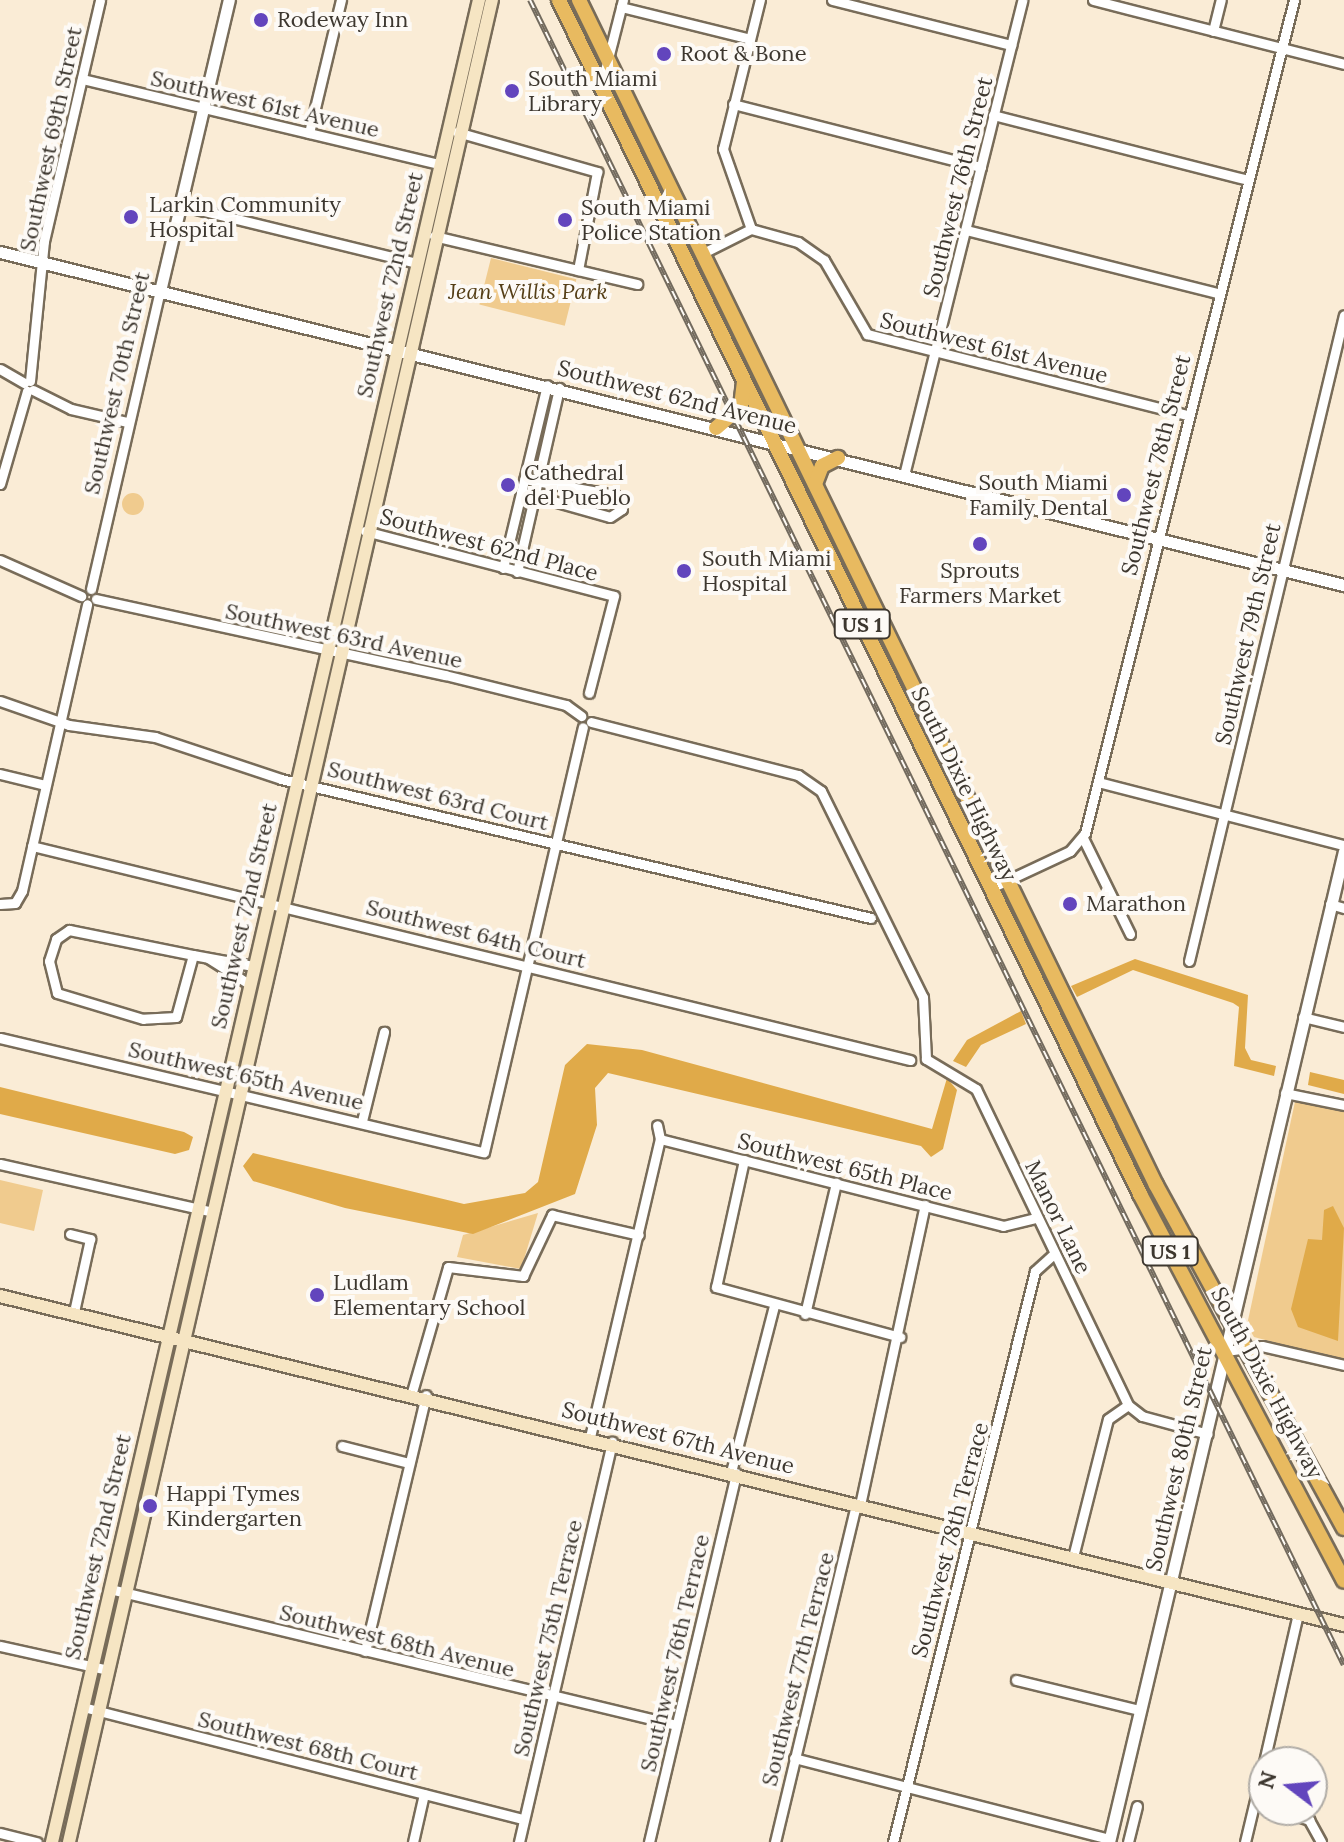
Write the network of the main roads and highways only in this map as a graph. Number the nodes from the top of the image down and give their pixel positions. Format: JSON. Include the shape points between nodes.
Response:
{"nodes":[{"id":1,"x":559,"y":0,"type":"edge"},
{"id":2,"x":579,"y":0,"type":"edge"},
{"id":3,"x":488,"y":1,"type":"edge"},
{"id":4,"x":454,"y":132,"type":"junction"},
{"id":5,"x":429,"y":235,"type":"junction"},
{"id":6,"x":674,"y":237,"type":"junction"},
{"id":7,"x":703,"y":253,"type":"junction"},
{"id":8,"x":695,"y":280,"type":"junction"},
{"id":9,"x":744,"y":382,"type":"junction"},
{"id":10,"x":716,"y":428,"type":"road end"},
{"id":11,"x":838,"y":458,"type":"road end"},
{"id":12,"x":815,"y":484,"type":"junction"},
{"id":13,"x":1082,"y":1072,"type":"junction"},
{"id":14,"x":1123,"y":1118,"type":"junction"},
{"id":15,"x":0,"y":1296,"type":"edge"},
{"id":16,"x":167,"y":1334,"type":"junction"},
{"id":17,"x":183,"y":1337,"type":"junction"},
{"id":18,"x":1344,"y":1528,"type":"edge"},
{"id":19,"x":1344,"y":1581,"type":"edge"},
{"id":20,"x":1344,"y":1625,"type":"edge"},
{"id":21,"x":52,"y":1842,"type":"edge"},
{"id":22,"x":69,"y":1842,"type":"edge"}],
"edges":[{"from":1,"to":6,"type":"highway","name":"South Dixie Highway","number":"US 1"},
{"from":2,"to":7,"type":"highway","name":"South Dixie Highway","number":"US 1"},
{"from":3,"to":4,"type":"main road","name":"Southwest 72nd Street"},
{"from":4,"to":5,"type":"main road","name":"Southwest 72nd Street"},
{"from":4,"to":5,"type":"main road","name":"Southwest 72nd Street","via":[[439,164]]},
{"from":5,"to":16,"type":"main road","name":"Southwest 72nd Street","via":[[396,348]]},
{"from":5,"to":17,"type":"main road","name":"Southwest 72nd Street","via":[[414,352],[373,536]]},
{"from":6,"to":7,"type":"highway"},
{"from":6,"to":8,"type":"highway","name":"South Dixie Highway","number":"US 1"},
{"from":7,"to":8,"type":"highway"},
{"from":7,"to":12,"type":"highway","name":"South Dixie Highway","number":"US 1"},
{"from":8,"to":9,"type":"highway","name":"South Dixie Highway","number":"US 1"},
{"from":9,"to":10,"type":"highway","via":[[741,406]]},
{"from":9,"to":13,"type":"highway","name":"South Dixie Highway","number":"US 1"},
{"from":11,"to":12,"type":"highway","via":[[822,466]]},
{"from":12,"to":14,"type":"highway","name":"South Dixie Highway","number":"US 1"},
{"from":13,"to":14,"type":"highway","via":[[1109,1113]]},
{"from":13,"to":19,"type":"highway","name":"South Dixie Highway","number":"US 1"},
{"from":14,"to":18,"type":"highway","name":"South Dixie Highway","number":"US 1"},
{"from":15,"to":16,"type":"main road","name":"Southwest 67th Avenue"},
{"from":16,"to":17,"type":"main road","name":"Southwest 67th Avenue"},
{"from":16,"to":21,"type":"main road","name":"Southwest 72nd Street"},
{"from":17,"to":20,"type":"main road","name":"Southwest 67th Avenue"},
{"from":17,"to":22,"type":"main road","name":"Southwest 72nd Street"}]}
